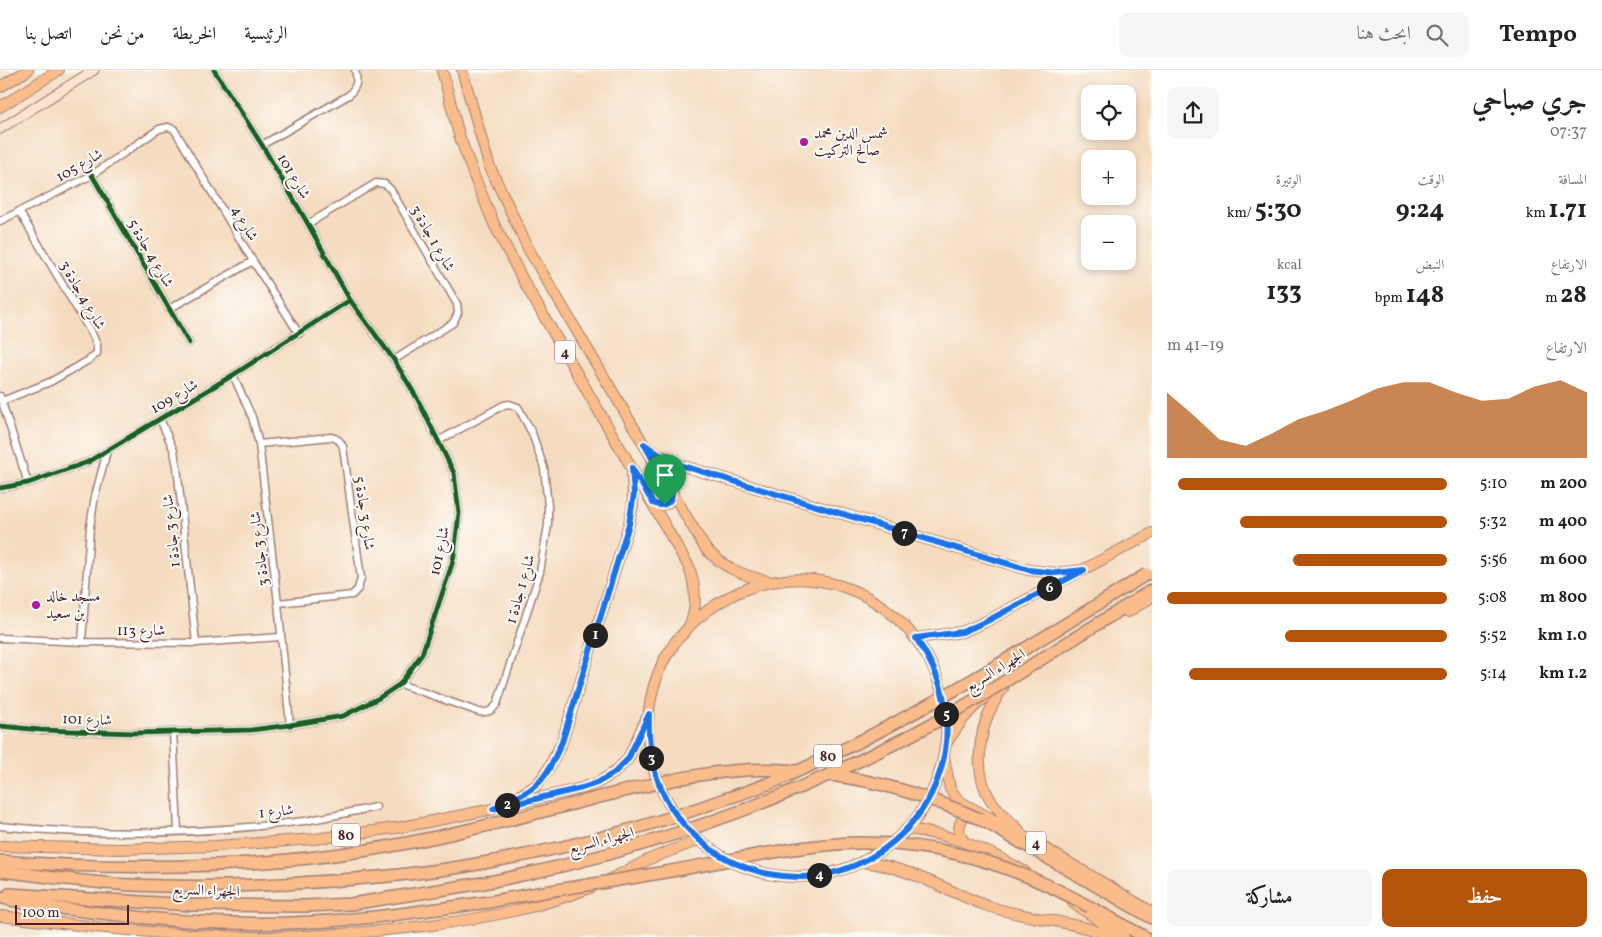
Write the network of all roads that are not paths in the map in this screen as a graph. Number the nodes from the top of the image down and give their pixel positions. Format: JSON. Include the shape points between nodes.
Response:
{"nodes":[{"id":1,"x":28,"y":70,"type":"edge"},
{"id":2,"x":60,"y":70,"type":"edge"},
{"id":3,"x":94,"y":70,"type":"edge"},
{"id":4,"x":226,"y":70,"type":"edge"},
{"id":5,"x":355,"y":70,"type":"edge"},
{"id":6,"x":442,"y":70,"type":"edge"},
{"id":7,"x":462,"y":70,"type":"edge"},
{"id":8,"x":216,"y":72,"type":"edge"},
{"id":9,"x":0,"y":87,"type":"edge"},
{"id":10,"x":0,"y":107,"type":"edge"},
{"id":11,"x":168,"y":127,"type":"joint"},
{"id":12,"x":0,"y":129,"type":"edge"},
{"id":13,"x":262,"y":145,"type":"junction"},
{"id":14,"x":92,"y":175,"type":"junction"},
{"id":15,"x":19,"y":211,"type":"junction"},
{"id":16,"x":0,"y":221,"type":"edge"},
{"id":17,"x":308,"y":224,"type":"junction"},
{"id":18,"x":253,"y":261,"type":"junction"},
{"id":19,"x":350,"y":300,"type":"junction"},
{"id":20,"x":169,"y":309,"type":"junction"},
{"id":21,"x":298,"y":334,"type":"junction"},
{"id":22,"x":189,"y":343,"type":"dead end"},
{"id":23,"x":394,"y":360,"type":"junction"},
{"id":24,"x":233,"y":375,"type":"junction"},
{"id":25,"x":1,"y":399,"type":"edge"},
{"id":26,"x":160,"y":419,"type":"junction"},
{"id":27,"x":438,"y":441,"type":"junction"},
{"id":28,"x":259,"y":444,"type":"junction"},
{"id":29,"x":644,"y":444,"type":"junction"},
{"id":30,"x":107,"y":451,"type":"junction"},
{"id":31,"x":632,"y":468,"type":"junction"},
{"id":32,"x":28,"y":483,"type":"junction"},
{"id":33,"x":0,"y":488,"type":"edge"},
{"id":34,"x":672,"y":492,"type":"junction"},
{"id":35,"x":653,"y":503,"type":"junction"},
{"id":36,"x":1152,"y":533,"type":"edge"},
{"id":37,"x":1084,"y":570,"type":"junction"},
{"id":38,"x":1152,"y":571,"type":"edge"},
{"id":39,"x":772,"y":582,"type":"junction"},
{"id":40,"x":1152,"y":590,"type":"edge"},
{"id":41,"x":1152,"y":597,"type":"edge"},
{"id":42,"x":278,"y":603,"type":"junction"},
{"id":43,"x":689,"y":626,"type":"junction"},
{"id":44,"x":282,"y":637,"type":"junction"},
{"id":45,"x":0,"y":638,"type":"edge"},
{"id":46,"x":916,"y":638,"type":"junction"},
{"id":47,"x":82,"y":642,"type":"junction"},
{"id":48,"x":196,"y":643,"type":"junction"},
{"id":49,"x":400,"y":684,"type":"junction"},
{"id":50,"x":1004,"y":686,"type":"junction"},
{"id":51,"x":649,"y":714,"type":"junction"},
{"id":52,"x":290,"y":725,"type":"junction"},
{"id":53,"x":0,"y":726,"type":"edge"},
{"id":54,"x":173,"y":732,"type":"junction"},
{"id":55,"x":946,"y":745,"type":"junction"},
{"id":56,"x":944,"y":757,"type":"junction"},
{"id":57,"x":376,"y":807,"type":"dead end"},
{"id":58,"x":493,"y":809,"type":"junction"},
{"id":59,"x":980,"y":816,"type":"junction"},
{"id":60,"x":0,"y":826,"type":"edge"},
{"id":61,"x":907,"y":829,"type":"junction"},
{"id":62,"x":178,"y":831,"type":"junction"},
{"id":63,"x":1029,"y":839,"type":"junction"},
{"id":64,"x":699,"y":840,"type":"junction"},
{"id":65,"x":964,"y":842,"type":"junction"},
{"id":66,"x":0,"y":846,"type":"edge"},
{"id":67,"x":0,"y":861,"type":"edge"},
{"id":68,"x":863,"y":862,"type":"junction"},
{"id":69,"x":0,"y":871,"type":"edge"},
{"id":70,"x":0,"y":895,"type":"edge"},
{"id":71,"x":1152,"y":912,"type":"edge"},
{"id":72,"x":0,"y":916,"type":"edge"},
{"id":73,"x":1152,"y":918,"type":"edge"},
{"id":74,"x":1113,"y":937,"type":"edge"},
{"id":75,"x":1124,"y":937,"type":"edge"},
{"id":76,"x":1144,"y":937,"type":"edge"}],
"edges":[{"from":1,"to":9,"type":"main road"},
{"from":2,"to":10,"type":"main road"},
{"from":3,"to":12,"type":"main road"},
{"from":4,"to":8,"type":"street"},
{"from":5,"to":13,"type":"street","via":[[356,87],[349,95]]},
{"from":6,"to":31,"type":"main road","number":"4","via":[[459,135],[494,224]]},
{"from":7,"to":29,"type":"main road","number":"4","via":[[489,165],[529,250]]},
{"from":8,"to":13,"type":"street","name":"شارع 101"},
{"from":11,"to":14,"type":"street","name":"شارع 105","via":[[159,129]]},
{"from":11,"to":18,"type":"street","name":"شارع 4","via":[[174,129]]},
{"from":13,"to":17,"type":"street","name":"شارع 101"},
{"from":14,"to":15,"type":"street","name":"شارع 105"},
{"from":14,"to":20,"type":"street","name":"شارع 4 جادة 5"},
{"from":15,"to":16,"type":"street","name":"شارع 105"},
{"from":15,"to":25,"type":"street","name":"شارع 4 جادة 3","via":[[98,349],[89,360],[50,382]]},
{"from":17,"to":19,"type":"street","name":"شارع 101"},
{"from":17,"to":23,"type":"street","name":"شارع 1 جادة 3","via":[[376,183],[385,184],[391,190],[458,308],[453,323]]},
{"from":18,"to":20,"type":"street","name":"شارع 4 جادة 5"},
{"from":18,"to":21,"type":"street","name":"شارع 4"},
{"from":19,"to":21,"type":"street","name":"شارع 109"},
{"from":19,"to":23,"type":"street","name":"شارع 101"},
{"from":20,"to":22,"type":"street","name":"شارع 4 جادة 5"},
{"from":21,"to":24,"type":"street","name":"شارع 109"},
{"from":23,"to":27,"type":"street","name":"شارع 101"},
{"from":24,"to":26,"type":"street","name":"شارع 109"},
{"from":24,"to":28,"type":"street","name":"شارع 3 جادة 3","via":[[252,417]]},
{"from":25,"to":32,"type":"street"},
{"from":26,"to":30,"type":"street","name":"شارع 109"},
{"from":26,"to":48,"type":"street","name":"شارع 3 جادة 1","via":[[174,451],[177,468]]},
{"from":27,"to":49,"type":"street","name":"شارع 101","via":[[454,474],[459,513],[454,555],[422,654]]},
{"from":27,"to":49,"type":"street","name":"شارع 1 جادة 1","via":[[504,405],[518,407],[532,433],[544,468],[548,506],[543,562],[493,710],[479,712]]},
{"from":28,"to":42,"type":"street","name":"شارع 3 جادة 3"},
{"from":28,"to":42,"type":"street","name":"شارع 3 جادة 5","via":[[331,437],[341,442],[361,578],[352,595]]},
{"from":29,"to":34,"type":"main road","number":"4"},
{"from":29,"to":37,"type":"main road","via":[[680,465],[1029,570],[1056,573]]},
{"from":30,"to":32,"type":"street","name":"شارع 109","via":[[88,462]]},
{"from":30,"to":47,"type":"street","via":[[90,527]]},
{"from":31,"to":35,"type":"main road","number":"4"},
{"from":31,"to":58,"type":"main road","via":[[634,499],[629,524],[562,742],[537,785]]},
{"from":32,"to":33,"type":"street","name":"شارع 109"},
{"from":34,"to":35,"type":"main road","via":[[665,505]]},
{"from":34,"to":39,"type":"main road","number":"4","via":[[705,548],[718,561],[736,572]]},
{"from":35,"to":43,"type":"main road","number":"4","via":[[694,582],[695,596]]},
{"from":36,"to":37,"type":"main road"},
{"from":37,"to":46,"type":"main road","via":[[962,632]]},
{"from":38,"to":69,"type":"highway","name":"الجهراء السريع","number":"80","bridge":true,"via":[[962,687],[871,735],[777,780],[612,835],[477,864],[349,880],[214,887],[106,883]]},
{"from":39,"to":43,"type":"main road","number":"80","via":[[727,597]]},
{"from":39,"to":46,"type":"main road","number":"80","via":[[812,580],[852,590],[887,610]]},
{"from":40,"to":70,"type":"highway","name":"الجهراء السريع","number":"80","bridge":true,"via":[[944,718],[857,762],[727,816],[647,844],[483,883],[359,903],[191,905]]},
{"from":41,"to":50,"type":"main road","name":"الجهراء السريع"},
{"from":42,"to":44,"type":"street","name":"شارع 3 جادة 3"},
{"from":43,"to":51,"type":"main road","number":"80","via":[[676,641],[662,667]]},
{"from":44,"to":48,"type":"street","name":"شارع 113"},
{"from":44,"to":52,"type":"street","name":"شارع 3 جادة 3"},
{"from":45,"to":47,"type":"street","name":"شارع 113"},
{"from":46,"to":55,"type":"main road","number":"80","via":[[942,689]]},
{"from":47,"to":48,"type":"street","name":"شارع 113"},
{"from":49,"to":52,"type":"street","name":"شارع 101","via":[[343,716]]},
{"from":50,"to":55,"type":"main road","name":"الجهراء السريع","via":[[973,708]]},
{"from":50,"to":63,"type":"main road","via":[[986,721],[980,753],[981,773],[990,798]]},
{"from":51,"to":58,"type":"main road","number":"80","via":[[628,759],[614,773],[582,788]]},
{"from":51,"to":64,"type":"main road","number":"80","via":[[649,749],[658,783],[675,814]]},
{"from":52,"to":54,"type":"street","name":"شارع 101","via":[[251,730]]},
{"from":53,"to":54,"type":"street","name":"شارع 101"},
{"from":54,"to":62,"type":"street"},
{"from":55,"to":56,"type":"main road","number":"80"},
{"from":56,"to":59,"type":"main road","number":"4","via":[[952,794]]},
{"from":56,"to":61,"type":"main road","number":"80","via":[[928,800]]},
{"from":57,"to":62,"type":"street","name":"شارع 1","via":[[296,822]]},
{"from":58,"to":66,"type":"main road","number":"80","via":[[402,827],[315,839],[119,849]]},
{"from":59,"to":63,"type":"main road","number":"4"},
{"from":59,"to":65,"type":"main road","via":[[974,812],[962,818],[958,830]]},
{"from":59,"to":67,"type":"highway","bridge":true,"via":[[892,787],[841,776],[792,770],[752,770],[674,779],[424,840],[361,851],[233,864],[150,866]]},
{"from":59,"to":73,"type":"highway"},
{"from":60,"to":62,"type":"street","name":"شارع 1","via":[[122,834]]},
{"from":61,"to":65,"type":"main road","number":"4"},
{"from":61,"to":68,"type":"main road","number":"80","via":[[881,852]]},
{"from":63,"to":71,"type":"main road","number":"4"},
{"from":64,"to":68,"type":"main road","number":"80","via":[[743,867],[775,875],[824,875]]},
{"from":64,"to":72,"type":"main road","via":[[570,896],[505,913],[410,928],[313,936],[191,935]]},
{"from":65,"to":75,"type":"main road","number":"4","via":[[994,854]]},
{"from":68,"to":74,"type":"main road","via":[[906,871],[983,904],[1096,930]]},
{"from":70,"to":76,"type":"highway","bridge":true,"via":[[23,903],[128,916],[188,921],[312,922],[393,916],[489,902],[762,854],[837,844],[880,844],[948,851],[1034,878]]}]}
